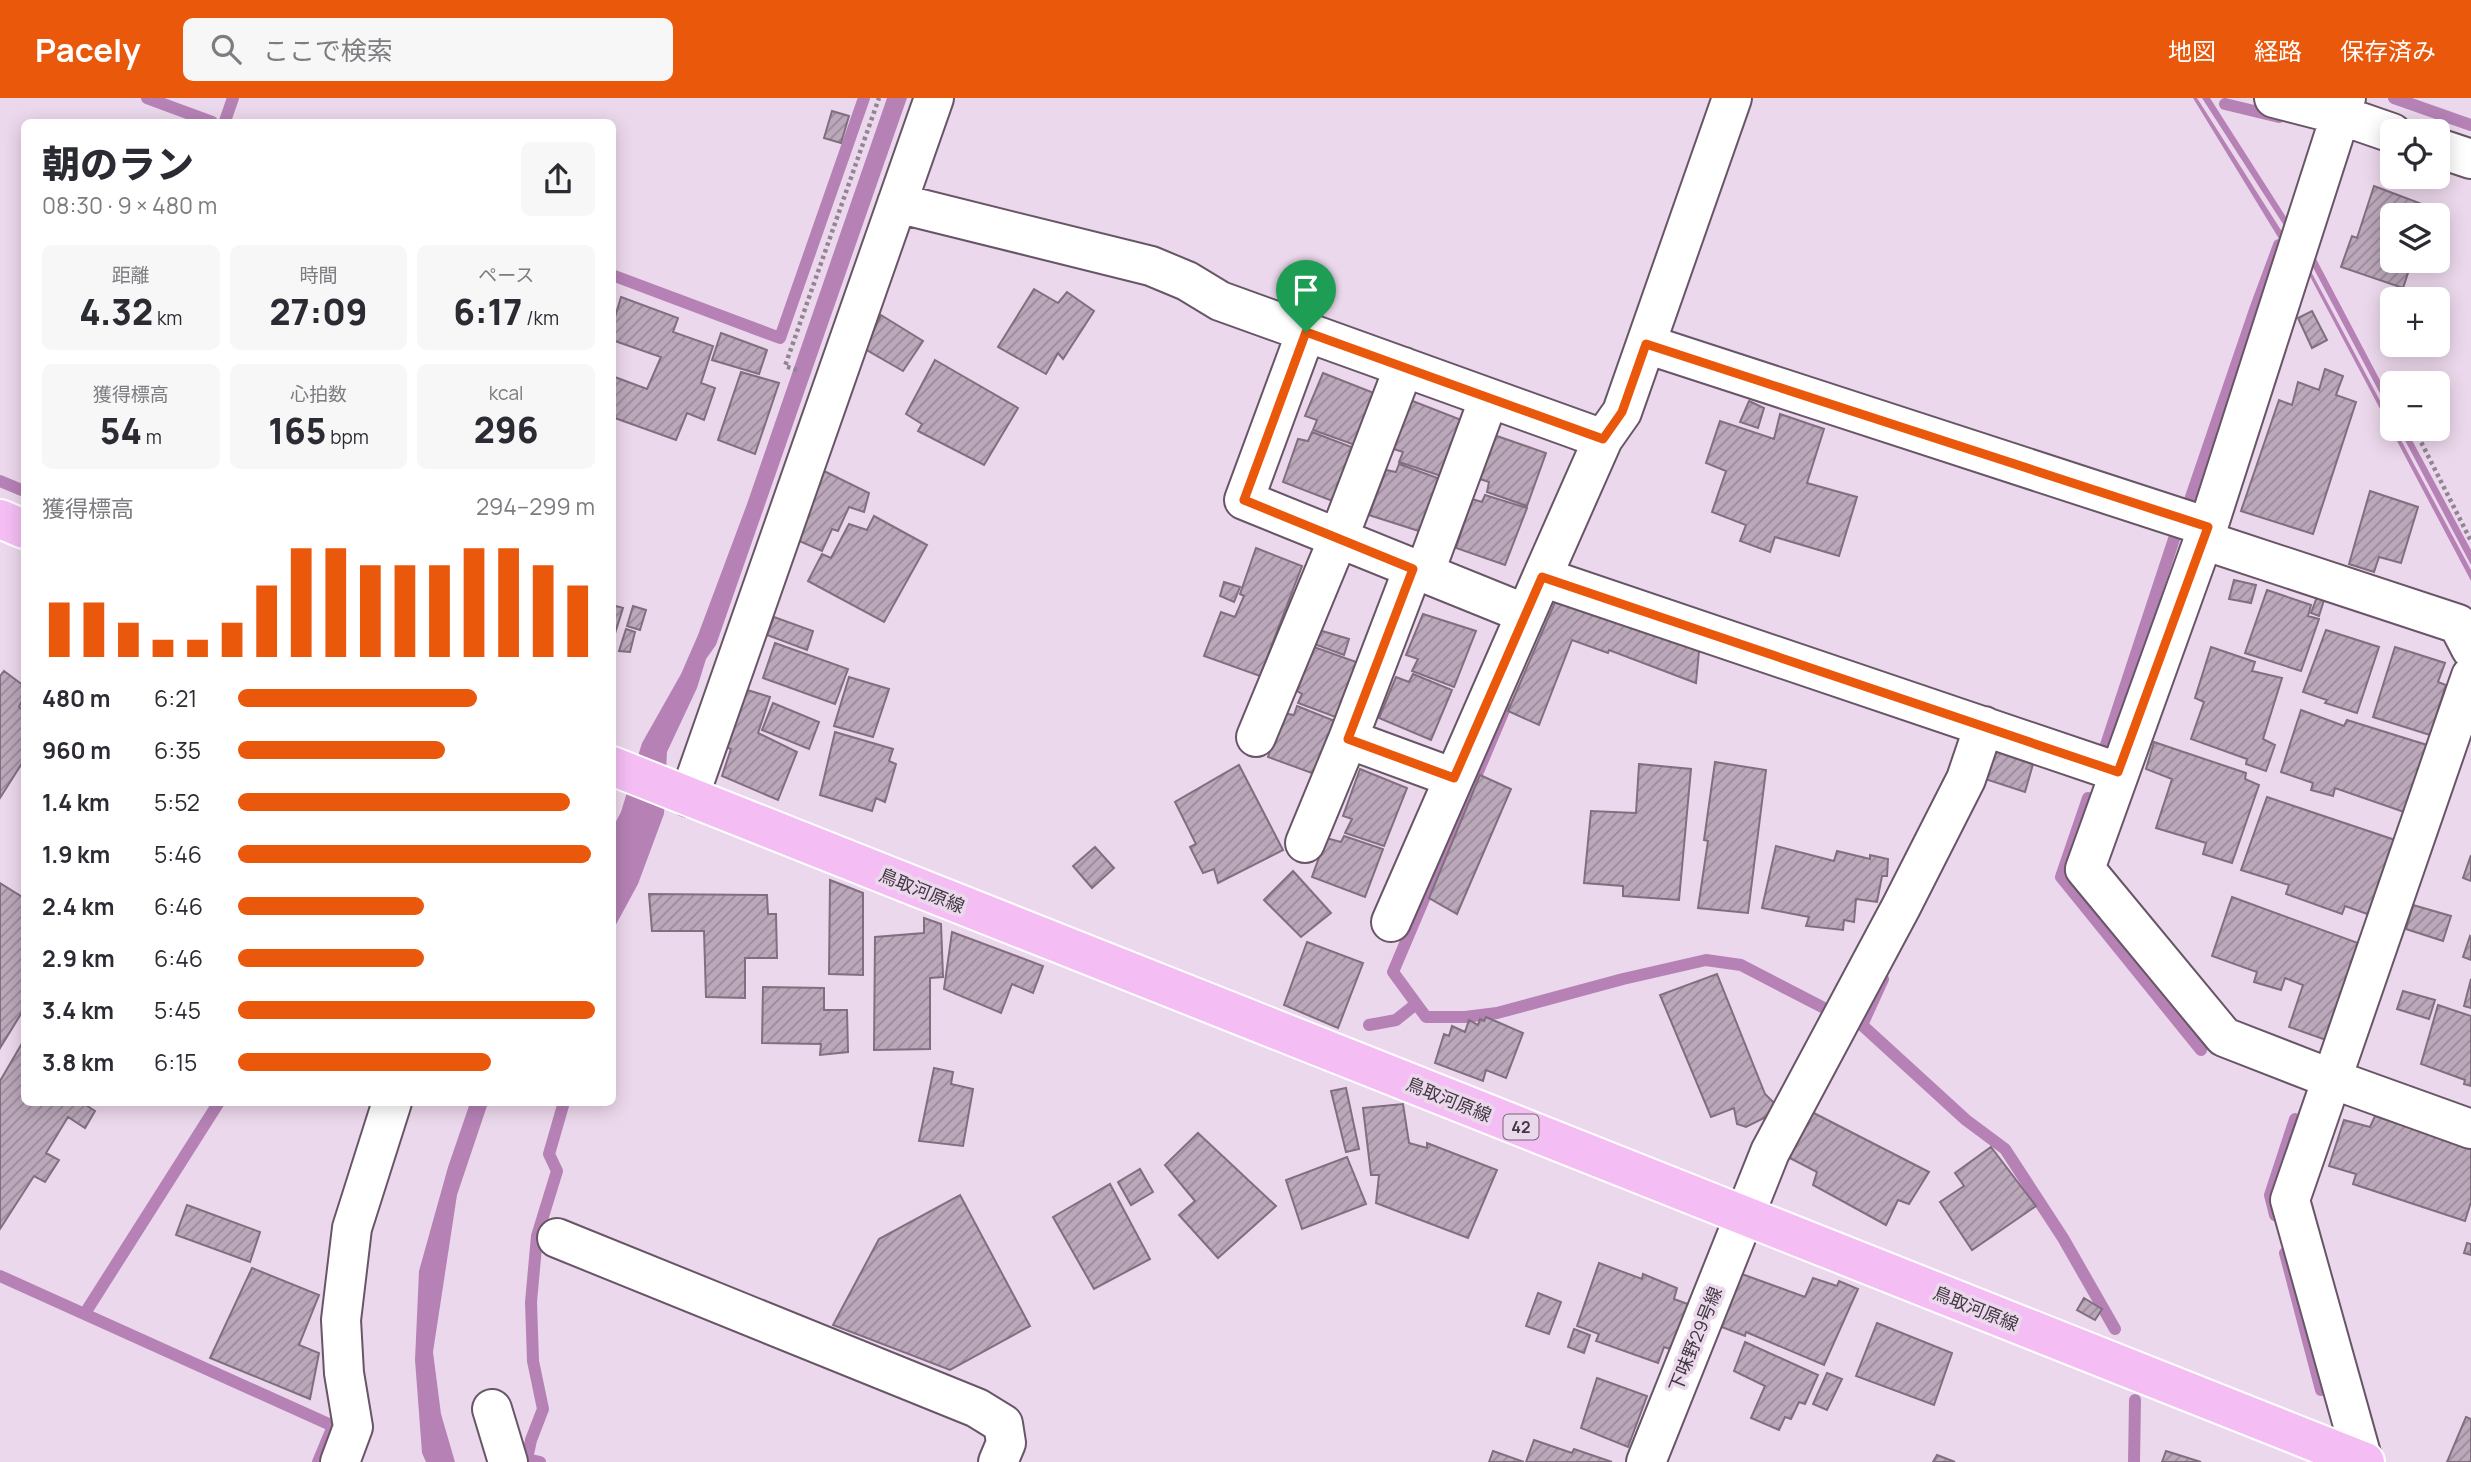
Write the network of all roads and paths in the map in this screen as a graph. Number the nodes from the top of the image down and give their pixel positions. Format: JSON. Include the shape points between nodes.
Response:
{"nodes":[{"id":1,"x":879,"y":98,"type":"edge"},
{"id":2,"x":934,"y":98,"type":"edge"},
{"id":3,"x":1732,"y":98,"type":"edge"},
{"id":4,"x":2274,"y":98,"type":"edge"},
{"id":5,"x":2343,"y":107,"type":"edge"},
{"id":6,"x":2380,"y":127,"type":"edge"},
{"id":7,"x":2450,"y":152,"type":"edge"},
{"id":8,"x":2471,"y":159,"type":"edge"},
{"id":9,"x":897,"y":203,"type":"junction"},
{"id":10,"x":1306,"y":332,"type":"junction"},
{"id":11,"x":1646,"y":344,"type":"junction"},
{"id":12,"x":1404,"y":366,"type":"junction"},
{"id":13,"x":834,"y":384,"type":"junction"},
{"id":14,"x":1489,"y":398,"type":"junction"},
{"id":15,"x":1603,"y":439,"type":"junction"},
{"id":16,"x":2421,"y":441,"type":"edge"},
{"id":17,"x":0,"y":519,"type":"edge"},
{"id":18,"x":21,"y":528,"type":"edge"},
{"id":19,"x":2205,"y":533,"type":"junction"},
{"id":20,"x":1338,"y":539,"type":"junction"},
{"id":21,"x":2471,"y":541,"type":"edge"},
{"id":22,"x":1419,"y":571,"type":"junction"},
{"id":23,"x":1542,"y":577,"type":"junction"},
{"id":24,"x":1526,"y":614,"type":"junction"},
{"id":25,"x":2471,"y":649,"type":"edge"},
{"id":26,"x":2471,"y":676,"type":"edge"},
{"id":27,"x":1984,"y":726,"type":"junction"},
{"id":28,"x":1256,"y":737,"type":"dead end"},
{"id":29,"x":1348,"y":739,"type":"junction"},
{"id":30,"x":618,"y":771,"type":"edge"},
{"id":31,"x":2118,"y":772,"type":"junction"},
{"id":32,"x":1454,"y":778,"type":"junction"},
{"id":33,"x":683,"y":795,"type":"junction"},
{"id":34,"x":1305,"y":843,"type":"dead end"},
{"id":35,"x":1391,"y":922,"type":"dead end"},
{"id":36,"x":2332,"y":1079,"type":"junction"},
{"id":37,"x":391,"y":1106,"type":"edge"},
{"id":38,"x":2471,"y":1129,"type":"edge"},
{"id":39,"x":1745,"y":1216,"type":"junction"},
{"id":40,"x":557,"y":1238,"type":"dead end"},
{"id":41,"x":492,"y":1409,"type":"dead end"},
{"id":42,"x":340,"y":1462,"type":"edge"},
{"id":43,"x":508,"y":1462,"type":"edge"},
{"id":44,"x":998,"y":1462,"type":"edge"},
{"id":45,"x":1646,"y":1462,"type":"edge"},
{"id":46,"x":2364,"y":1462,"type":"edge"}],
"edges":[{"from":1,"to":13,"type":"path","via":[[785,366]]},
{"from":2,"to":9,"type":"street"},
{"from":3,"to":11,"type":"street"},
{"from":4,"to":5,"type":"street"},
{"from":5,"to":6,"type":"street"},
{"from":5,"to":19,"type":"street"},
{"from":7,"to":8,"type":"street"},
{"from":9,"to":10,"type":"street","via":[[1151,266],[1220,301]]},
{"from":9,"to":13,"type":"street"},
{"from":10,"to":12,"type":"street"},
{"from":10,"to":20,"type":"street","via":[[1244,500]]},
{"from":11,"to":15,"type":"street","via":[[1622,412]]},
{"from":11,"to":19,"type":"street"},
{"from":12,"to":14,"type":"street"},
{"from":12,"to":20,"type":"street"},
{"from":13,"to":33,"type":"street"},
{"from":14,"to":15,"type":"street"},
{"from":14,"to":22,"type":"street"},
{"from":15,"to":23,"type":"street"},
{"from":16,"to":21,"type":"path"},
{"from":17,"to":18,"type":"main road"},
{"from":19,"to":25,"type":"street","via":[[2458,624]]},
{"from":19,"to":31,"type":"street"},
{"from":20,"to":22,"type":"street"},
{"from":20,"to":28,"type":"street"},
{"from":22,"to":24,"type":"street"},
{"from":22,"to":29,"type":"street"},
{"from":23,"to":24,"type":"street"},
{"from":23,"to":27,"type":"street"},
{"from":24,"to":32,"type":"street"},
{"from":26,"to":36,"type":"street"},
{"from":27,"to":31,"type":"street"},
{"from":27,"to":39,"type":"street","name":"下味野29号線","via":[[1966,779],[1770,1152]]},
{"from":29,"to":32,"type":"street"},
{"from":29,"to":34,"type":"street"},
{"from":30,"to":33,"type":"main road","name":"鳥取河原線","number":"42"},
{"from":31,"to":36,"type":"street","via":[[2085,869],[2224,1037]]},
{"from":32,"to":35,"type":"street"},
{"from":33,"to":39,"type":"main road","name":"鳥取河原線","number":"42"},
{"from":36,"to":38,"type":"street"},
{"from":36,"to":46,"type":"street","via":[[2290,1200]]},
{"from":37,"to":42,"type":"street","via":[[352,1228],[341,1320],[353,1427]]},
{"from":39,"to":45,"type":"street","name":"下味野29号線"},
{"from":39,"to":46,"type":"main road","name":"鳥取河原線","number":"42"},
{"from":40,"to":44,"type":"street","via":[[977,1408],[1003,1424],[1006,1443]]},
{"from":41,"to":43,"type":"street"}]}
